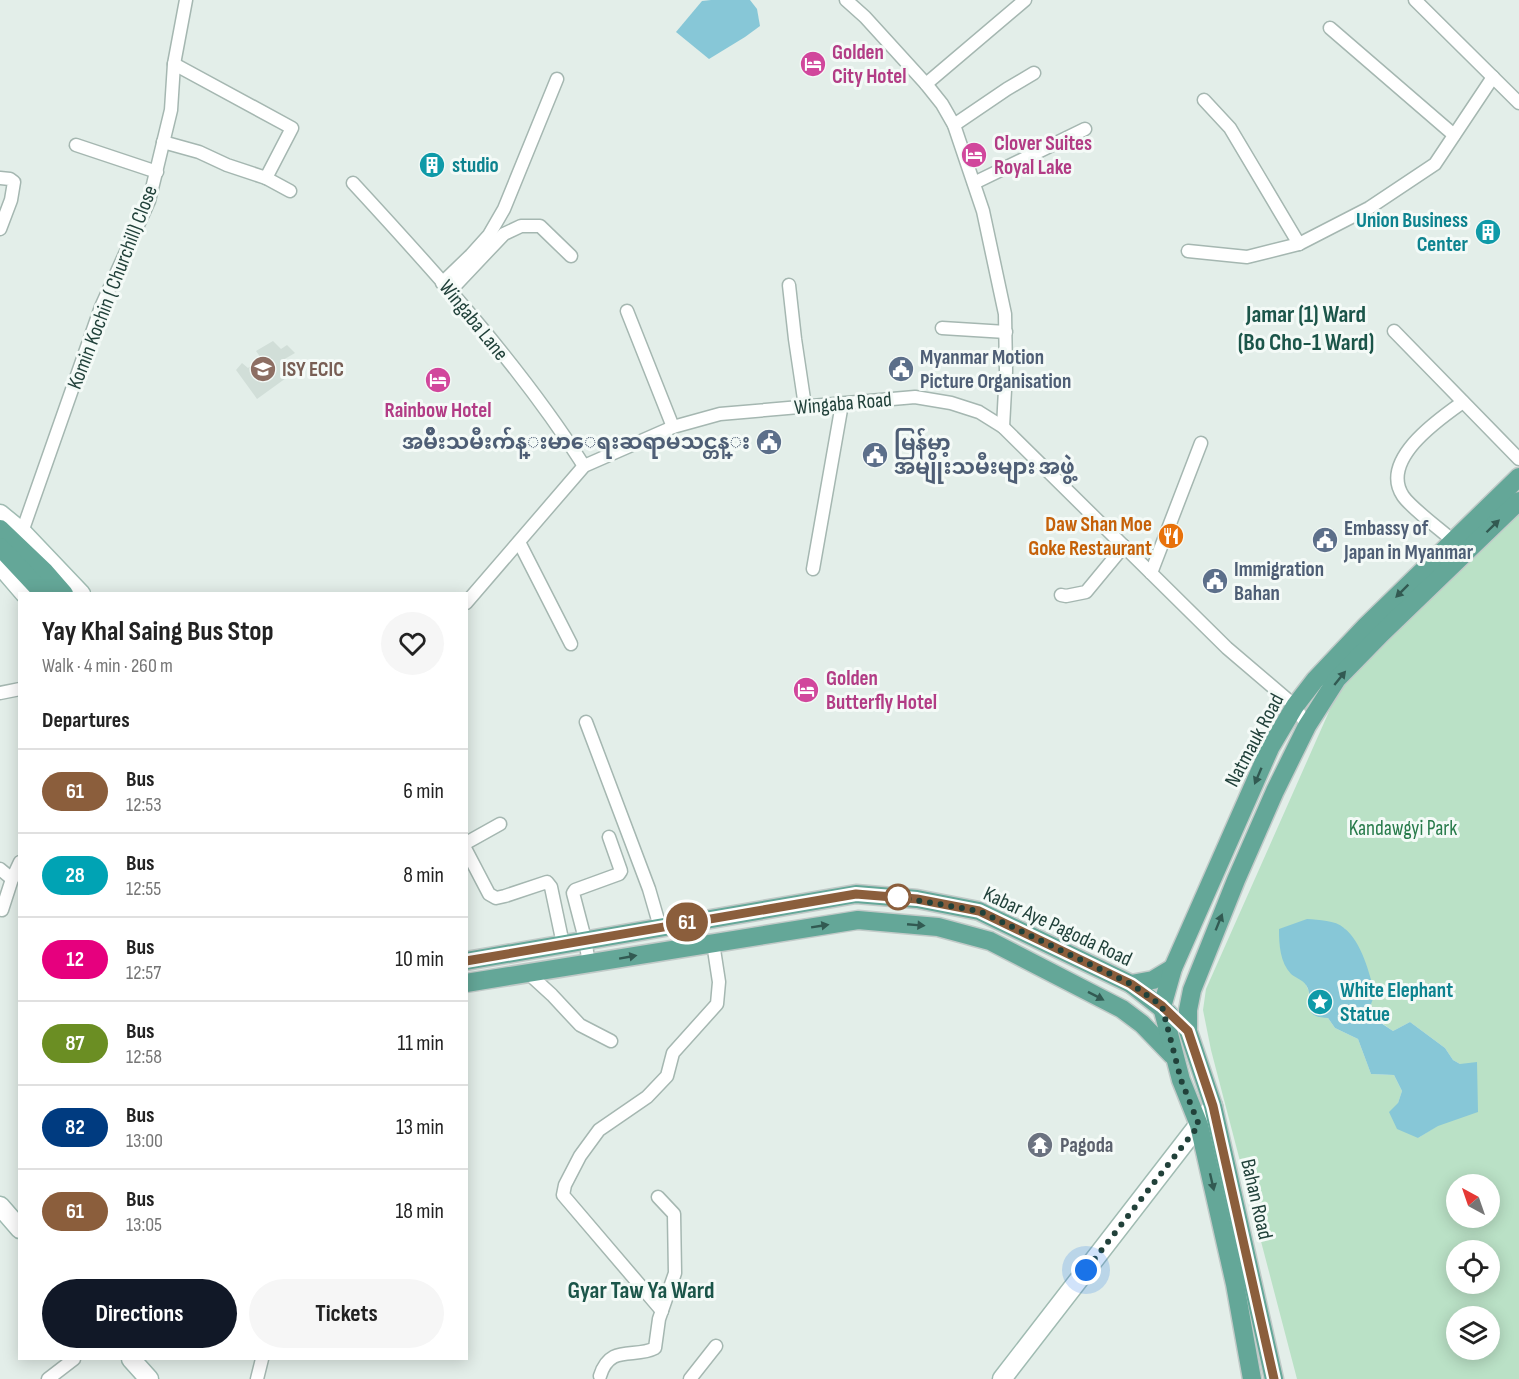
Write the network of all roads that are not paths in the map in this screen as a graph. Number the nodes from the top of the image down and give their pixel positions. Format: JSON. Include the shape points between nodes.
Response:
{"nodes":[{"id":1,"x":186,"y":0,"type":"edge"},
{"id":2,"x":1025,"y":0,"type":"edge"},
{"id":3,"x":1415,"y":0,"type":"edge"},
{"id":4,"x":852,"y":2,"type":"edge"},
{"id":5,"x":1330,"y":28,"type":"dead end"},
{"id":6,"x":174,"y":64,"type":"junction"},
{"id":7,"x":1034,"y":73,"type":"dead end"},
{"id":8,"x":1493,"y":77,"type":"junction"},
{"id":9,"x":557,"y":80,"type":"dead end"},
{"id":10,"x":926,"y":84,"type":"junction"},
{"id":11,"x":1204,"y":100,"type":"dead end"},
{"id":12,"x":1519,"y":103,"type":"edge"},
{"id":13,"x":954,"y":125,"type":"junction"},
{"id":14,"x":1085,"y":129,"type":"dead end"},
{"id":15,"x":1454,"y":135,"type":"junction"},
{"id":16,"x":163,"y":142,"type":"junction"},
{"id":17,"x":76,"y":145,"type":"dead end"},
{"id":18,"x":157,"y":172,"type":"junction"},
{"id":19,"x":0,"y":178,"type":"edge"},
{"id":20,"x":266,"y":178,"type":"junction"},
{"id":21,"x":353,"y":183,"type":"dead end"},
{"id":22,"x":974,"y":183,"type":"junction"},
{"id":23,"x":290,"y":191,"type":"dead end"},
{"id":24,"x":0,"y":229,"type":"edge"},
{"id":25,"x":1299,"y":244,"type":"junction"},
{"id":26,"x":1188,"y":252,"type":"dead end"},
{"id":27,"x":572,"y":256,"type":"dead end"},
{"id":28,"x":789,"y":285,"type":"dead end"},
{"id":29,"x":446,"y":287,"type":"junction"},
{"id":30,"x":627,"y":311,"type":"dead end"},
{"id":31,"x":942,"y":328,"type":"dead end"},
{"id":32,"x":1394,"y":331,"type":"dead end"},
{"id":33,"x":1006,"y":332,"type":"junction"},
{"id":34,"x":1463,"y":402,"type":"junction"},
{"id":35,"x":842,"y":404,"type":"junction"},
{"id":36,"x":805,"y":406,"type":"junction"},
{"id":37,"x":673,"y":427,"type":"junction"},
{"id":38,"x":1003,"y":427,"type":"junction"},
{"id":39,"x":1201,"y":443,"type":"dead end"},
{"id":40,"x":1519,"y":459,"type":"edge"},
{"id":41,"x":584,"y":466,"type":"junction"},
{"id":42,"x":1519,"y":477,"type":"edge"},
{"id":43,"x":1519,"y":501,"type":"edge"},
{"id":44,"x":0,"y":514,"type":"edge"},
{"id":45,"x":0,"y":529,"type":"edge"},
{"id":46,"x":22,"y":532,"type":"junction"},
{"id":47,"x":1452,"y":540,"type":"junction"},
{"id":48,"x":519,"y":542,"type":"junction"},
{"id":49,"x":1124,"y":546,"type":"junction"},
{"id":50,"x":0,"y":547,"type":"edge"},
{"id":51,"x":813,"y":569,"type":"dead end"},
{"id":52,"x":3,"y":573,"type":"edge"},
{"id":53,"x":1151,"y":573,"type":"junction"},
{"id":54,"x":1429,"y":575,"type":"junction"},
{"id":55,"x":23,"y":592,"type":"edge"},
{"id":56,"x":42,"y":592,"type":"edge"},
{"id":57,"x":62,"y":592,"type":"edge"},
{"id":58,"x":79,"y":592,"type":"edge"},
{"id":59,"x":1061,"y":595,"type":"dead end"},
{"id":60,"x":468,"y":601,"type":"edge"},
{"id":61,"x":571,"y":644,"type":"dead end"},
{"id":62,"x":18,"y":689,"type":"edge"},
{"id":63,"x":0,"y":693,"type":"edge"},
{"id":64,"x":1295,"y":706,"type":"junction"},
{"id":65,"x":586,"y":722,"type":"dead end"},
{"id":66,"x":1307,"y":726,"type":"junction"},
{"id":67,"x":500,"y":824,"type":"dead end"},
{"id":68,"x":609,"y":837,"type":"dead end"},
{"id":69,"x":468,"y":842,"type":"edge"},
{"id":70,"x":468,"y":854,"type":"edge"},
{"id":71,"x":18,"y":866,"type":"edge"},
{"id":72,"x":0,"y":869,"type":"edge"},
{"id":73,"x":12,"y":879,"type":"junction"},
{"id":74,"x":3,"y":910,"type":"dead end"},
{"id":75,"x":660,"y":927,"type":"junction"},
{"id":76,"x":585,"y":939,"type":"junction"},
{"id":77,"x":713,"y":943,"type":"junction"},
{"id":78,"x":563,"y":944,"type":"junction"},
{"id":79,"x":468,"y":961,"type":"edge"},
{"id":80,"x":589,"y":964,"type":"junction"},
{"id":81,"x":1173,"y":968,"type":"junction"},
{"id":82,"x":528,"y":973,"type":"junction"},
{"id":83,"x":1197,"y":976,"type":"junction"},
{"id":84,"x":468,"y":983,"type":"edge"},
{"id":85,"x":1131,"y":984,"type":"junction"},
{"id":86,"x":1162,"y":1006,"type":"junction"},
{"id":87,"x":1122,"y":1009,"type":"junction"},
{"id":88,"x":1188,"y":1031,"type":"junction"},
{"id":89,"x":611,"y":1041,"type":"dead end"},
{"id":90,"x":1176,"y":1058,"type":"junction"},
{"id":91,"x":1213,"y":1106,"type":"junction"},
{"id":92,"x":1199,"y":1125,"type":"junction"},
{"id":93,"x":657,"y":1197,"type":"dead end"},
{"id":94,"x":0,"y":1206,"type":"edge"},
{"id":95,"x":18,"y":1227,"type":"edge"},
{"id":96,"x":662,"y":1311,"type":"junction"},
{"id":97,"x":716,"y":1346,"type":"dead end"},
{"id":98,"x":73,"y":1360,"type":"edge"},
{"id":99,"x":132,"y":1360,"type":"edge"},
{"id":100,"x":262,"y":1360,"type":"edge"},
{"id":101,"x":600,"y":1378,"type":"edge"},
{"id":102,"x":1005,"y":1378,"type":"edge"},
{"id":103,"x":48,"y":1379,"type":"edge"},
{"id":104,"x":149,"y":1379,"type":"edge"},
{"id":105,"x":257,"y":1379,"type":"edge"},
{"id":106,"x":690,"y":1379,"type":"edge"},
{"id":107,"x":1252,"y":1379,"type":"edge"},
{"id":108,"x":1274,"y":1379,"type":"edge"}],
"edges":[{"from":1,"to":6,"type":"street","name":"Komin Kochin ( Churchill) Close"},
{"from":2,"to":10,"type":"street"},
{"from":3,"to":8,"type":"street"},
{"from":4,"to":10,"type":"street"},
{"from":5,"to":15,"type":"street"},
{"from":6,"to":16,"type":"street","name":"Komin Kochin ( Churchill) Close","via":[[171,110]]},
{"from":6,"to":20,"type":"street","via":[[292,128]]},
{"from":7,"to":13,"type":"street"},
{"from":8,"to":12,"type":"street"},
{"from":8,"to":15,"type":"street"},
{"from":9,"to":29,"type":"street","via":[[504,209],[489,235]]},
{"from":10,"to":13,"type":"street"},
{"from":11,"to":25,"type":"street","via":[[1230,128]]},
{"from":13,"to":22,"type":"street"},
{"from":14,"to":22,"type":"street"},
{"from":15,"to":25,"type":"street","via":[[1435,164],[1370,208]]},
{"from":16,"to":18,"type":"street","name":"Komin Kochin ( Churchill) Close"},
{"from":16,"to":20,"type":"street"},
{"from":17,"to":18,"type":"street"},
{"from":18,"to":46,"type":"street","name":"Komin Kochin ( Churchill) Close","via":[[149,201],[101,307]]},
{"from":19,"to":24,"type":"street","via":[[14,182]]},
{"from":20,"to":23,"type":"street"},
{"from":21,"to":29,"type":"street","name":"Wingaba Lane"},
{"from":22,"to":33,"type":"street"},
{"from":25,"to":26,"type":"street","via":[[1247,257]]},
{"from":27,"to":29,"type":"street","via":[[540,226],[514,228]]},
{"from":28,"to":36,"type":"street"},
{"from":29,"to":41,"type":"street","name":"Wingaba Lane","via":[[515,371]]},
{"from":30,"to":37,"type":"street"},
{"from":31,"to":33,"type":"street"},
{"from":32,"to":34,"type":"street"},
{"from":33,"to":38,"type":"street"},
{"from":34,"to":40,"type":"street"},
{"from":34,"to":47,"type":"street","via":[[1415,441],[1398,472],[1403,497]]},
{"from":35,"to":36,"type":"street","name":"Wingaba Road"},
{"from":35,"to":38,"type":"street","name":"Wingaba Road","via":[[915,398],[951,403],[979,412]]},
{"from":35,"to":51,"type":"street"},
{"from":36,"to":37,"type":"street","name":"Wingaba Road","via":[[720,414]]},
{"from":37,"to":41,"type":"street","name":"Wingaba Road"},
{"from":38,"to":49,"type":"street","name":"Wingaba Road"},
{"from":39,"to":53,"type":"street"},
{"from":41,"to":48,"type":"street","name":"Wingaba Road"},
{"from":42,"to":47,"type":"main road","name":"Natmauk Road"},
{"from":54,"to":43,"type":"main road","name":"Natmauk Road","one_way":true},
{"from":44,"to":46,"type":"main road"},
{"from":45,"to":57,"type":"main road"},
{"from":46,"to":58,"type":"main road"},
{"from":47,"to":54,"type":"main road","name":"Natmauk Road"},
{"from":48,"to":60,"type":"street","name":"Wingaba Road"},
{"from":48,"to":61,"type":"street"},
{"from":49,"to":53,"type":"street","name":"Wingaba Road"},
{"from":49,"to":59,"type":"street","via":[[1086,592]]},
{"from":50,"to":56,"type":"main road"},
{"from":52,"to":55,"type":"main road"},
{"from":53,"to":64,"type":"street","name":"Wingaba Road","via":[[1227,648]]},
{"from":54,"to":64,"type":"main road","name":"Natmauk Road","one_way":true,"via":[[1315,680]]},
{"from":66,"to":54,"type":"main road","name":"Natmauk Road","one_way":true,"via":[[1337,679],[1382,633]]},
{"from":62,"to":63,"type":"street"},
{"from":64,"to":66,"type":"street","name":"Wingaba Road"},
{"from":64,"to":81,"type":"main road","name":"Natmauk Road","one_way":true,"via":[[1270,748]]},
{"from":65,"to":75,"type":"street"},
{"from":83,"to":66,"type":"main road","name":"Natmauk Road","one_way":true,"via":[[1267,808]]},
{"from":67,"to":69,"type":"street"},
{"from":68,"to":76,"type":"street","via":[[621,871],[573,893]]},
{"from":70,"to":78,"type":"street","via":[[489,894],[496,898],[548,882]]},
{"from":71,"to":73,"type":"street"},
{"from":72,"to":73,"type":"street"},
{"from":73,"to":74,"type":"street"},
{"from":75,"to":76,"type":"main road","name":"Kabar Aye Pagoda Road"},
{"from":75,"to":85,"type":"main road","name":"Kabar Aye Pagoda Road","via":[[856,894],[917,899],[979,911]]},
{"from":76,"to":78,"type":"main road","name":"Kabar Aye Pagoda Road"},
{"from":76,"to":80,"type":"street"},
{"from":80,"to":77,"type":"main road","name":"Kabar Aye Pagoda Road","one_way":true},
{"from":77,"to":87,"type":"main road","name":"Kabar Aye Pagoda Road","one_way":true,"via":[[858,920],[938,927],[990,941]]},
{"from":77,"to":96,"type":"street","via":[[719,982],[717,1004],[673,1053],[667,1076],[648,1097],[599,1130],[580,1156],[563,1195]]},
{"from":78,"to":79,"type":"main road","name":"Kabar Aye Pagoda Road"},
{"from":80,"to":82,"type":"main road","name":"Kabar Aye Pagoda Road"},
{"from":81,"to":85,"type":"main road","via":[[1153,980]]},
{"from":81,"to":86,"type":"main road","name":"Natmauk Road"},
{"from":82,"to":84,"type":"main road","name":"Kabar Aye Pagoda Road"},
{"from":82,"to":89,"type":"street","via":[[580,1025]]},
{"from":83,"to":86,"type":"main road"},
{"from":83,"to":88,"type":"main road","name":"Natmauk Road","via":[[1188,1010]]},
{"from":85,"to":86,"type":"main road","name":"Kabar Aye Pagoda Road"},
{"from":86,"to":87,"type":"main road"},
{"from":86,"to":88,"type":"main road","name":"Kabar Aye Pagoda Road"},
{"from":86,"to":90,"type":"main road"},
{"from":87,"to":90,"type":"main road","name":"Kabar Aye Pagoda Road"},
{"from":88,"to":91,"type":"main road","name":"Bahan Road"},
{"from":90,"to":92,"type":"main road","name":"Bahan Road"},
{"from":91,"to":92,"type":"main road"},
{"from":91,"to":108,"type":"main road","name":"Bahan Road"},
{"from":92,"to":102,"type":"main road"},
{"from":92,"to":107,"type":"main road","name":"Bahan Road","one_way":true},
{"from":93,"to":96,"type":"street","via":[[675,1216],[675,1273]]},
{"from":94,"to":95,"type":"main road"},
{"from":96,"to":101,"type":"street","via":[[655,1347],[615,1356],[604,1365]]},
{"from":97,"to":106,"type":"street"},
{"from":98,"to":103,"type":"street"},
{"from":99,"to":104,"type":"main road"},
{"from":100,"to":105,"type":"street"}]}
